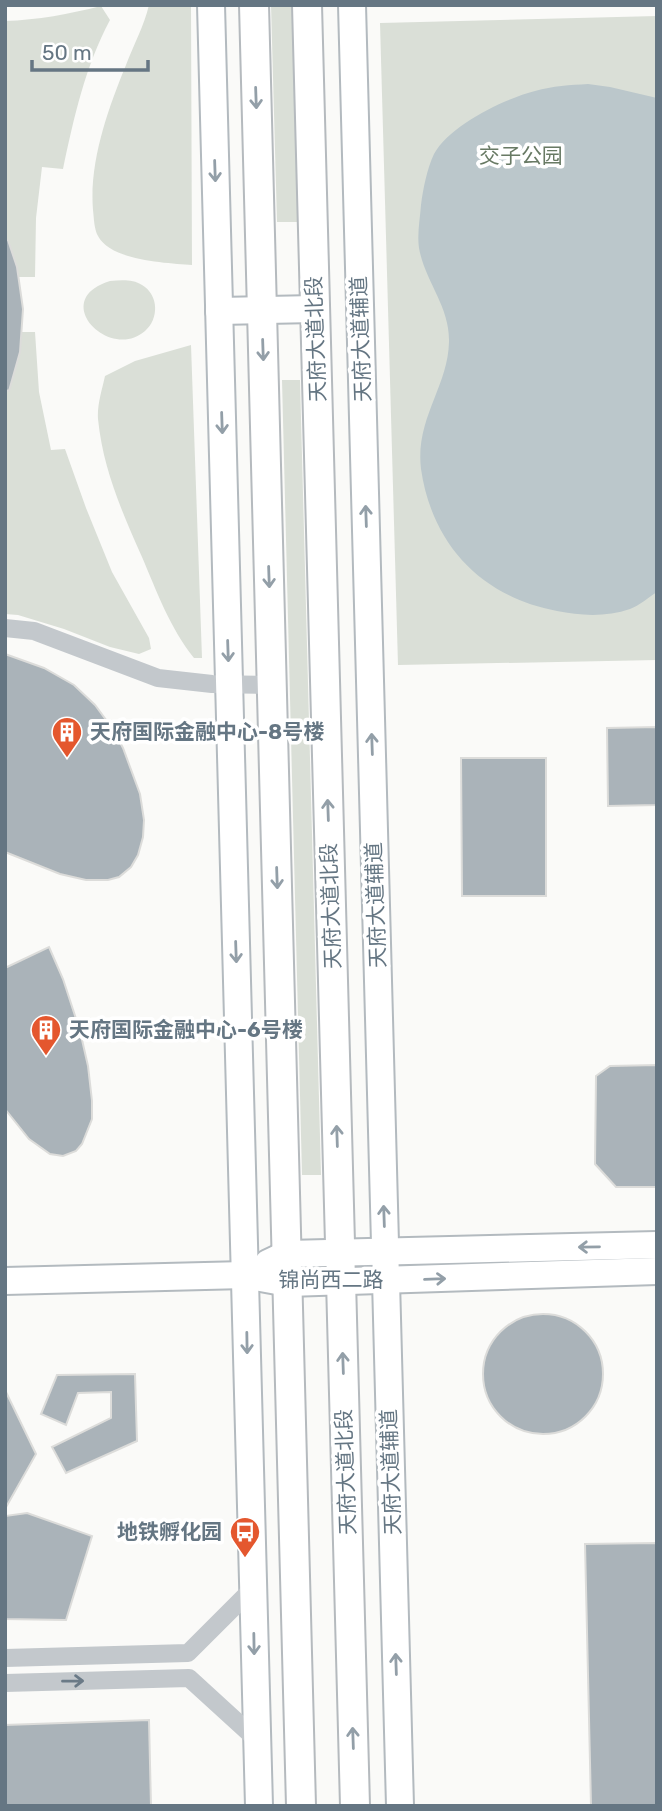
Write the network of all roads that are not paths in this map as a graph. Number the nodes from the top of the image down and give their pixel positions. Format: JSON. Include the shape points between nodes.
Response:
{"nodes":[{"id":1,"x":211,"y":5,"type":"edge"},
{"id":2,"x":254,"y":5,"type":"edge"},
{"id":3,"x":307,"y":5,"type":"edge"},
{"id":4,"x":352,"y":5,"type":"edge"},
{"id":5,"x":315,"y":309,"type":"junction"},
{"id":6,"x":262,"y":310,"type":"junction"},
{"id":7,"x":219,"y":312,"type":"junction"},
{"id":8,"x":5,"y":628,"type":"edge"},
{"id":9,"x":229,"y":685,"type":"junction"},
{"id":10,"x":272,"y":685,"type":"junction"},
{"id":11,"x":657,"y":1245,"type":"edge"},
{"id":12,"x":385,"y":1252,"type":"junction"},
{"id":13,"x":340,"y":1253,"type":"junction"},
{"id":14,"x":287,"y":1254,"type":"junction"},
{"id":15,"x":657,"y":1271,"type":"edge"},
{"id":16,"x":245,"y":1275,"type":"junction"},
{"id":17,"x":5,"y":1281,"type":"edge"},
{"id":18,"x":386,"y":1281,"type":"junction"},
{"id":19,"x":341,"y":1282,"type":"junction"},
{"id":20,"x":288,"y":1283,"type":"junction"},
{"id":21,"x":253,"y":1588,"type":"junction"},
{"id":22,"x":5,"y":1658,"type":"edge"},
{"id":23,"x":5,"y":1683,"type":"edge"},
{"id":24,"x":257,"y":1740,"type":"junction"},
{"id":25,"x":259,"y":1806,"type":"edge"},
{"id":26,"x":302,"y":1806,"type":"edge"},
{"id":27,"x":355,"y":1806,"type":"edge"},
{"id":28,"x":400,"y":1806,"type":"edge"}],
"edges":[{"from":1,"to":7,"type":"street","one_way":true},
{"from":2,"to":6,"type":"main road","one_way":true},
{"from":3,"to":5,"type":"main road","name":"天府大道北段"},
{"from":12,"to":4,"type":"street","name":"天府大道辅道","one_way":true},
{"from":5,"to":6,"type":"street"},
{"from":13,"to":5,"type":"main road","name":"天府大道北段","one_way":true},
{"from":6,"to":7,"type":"street"},
{"from":6,"to":10,"type":"main road","one_way":true},
{"from":7,"to":9,"type":"street","one_way":true},
{"from":8,"to":9,"type":"street","via":[[34,631],[158,678]]},
{"from":9,"to":10,"type":"street"},
{"from":9,"to":16,"type":"street","one_way":true},
{"from":10,"to":14,"type":"main road","one_way":true},
{"from":11,"to":12,"type":"street","one_way":true},
{"from":12,"to":13,"type":"street"},
{"from":12,"to":18,"type":"street","name":"天府大道辅道"},
{"from":13,"to":14,"type":"street"},
{"from":13,"to":19,"type":"main road","name":"天府大道北段"},
{"from":14,"to":16,"type":"street"},
{"from":14,"to":20,"type":"main road"},
{"from":18,"to":15,"type":"street","name":"锦尚西二路","one_way":true},
{"from":16,"to":17,"type":"street","name":"锦尚西二路"},
{"from":16,"to":20,"type":"street","name":"锦尚西二路"},
{"from":16,"to":21,"type":"street","one_way":true},
{"from":18,"to":19,"type":"street","name":"锦尚西二路"},
{"from":28,"to":18,"type":"street","name":"天府大道辅道","one_way":true},
{"from":19,"to":20,"type":"street","name":"锦尚西二路"},
{"from":27,"to":19,"type":"main road","name":"天府大道北段","one_way":true},
{"from":20,"to":26,"type":"main road"},
{"from":21,"to":22,"type":"street","via":[[188,1653]]},
{"from":21,"to":24,"type":"street","one_way":true},
{"from":23,"to":24,"type":"street","one_way":true,"via":[[189,1678]]},
{"from":24,"to":25,"type":"street"}]}
